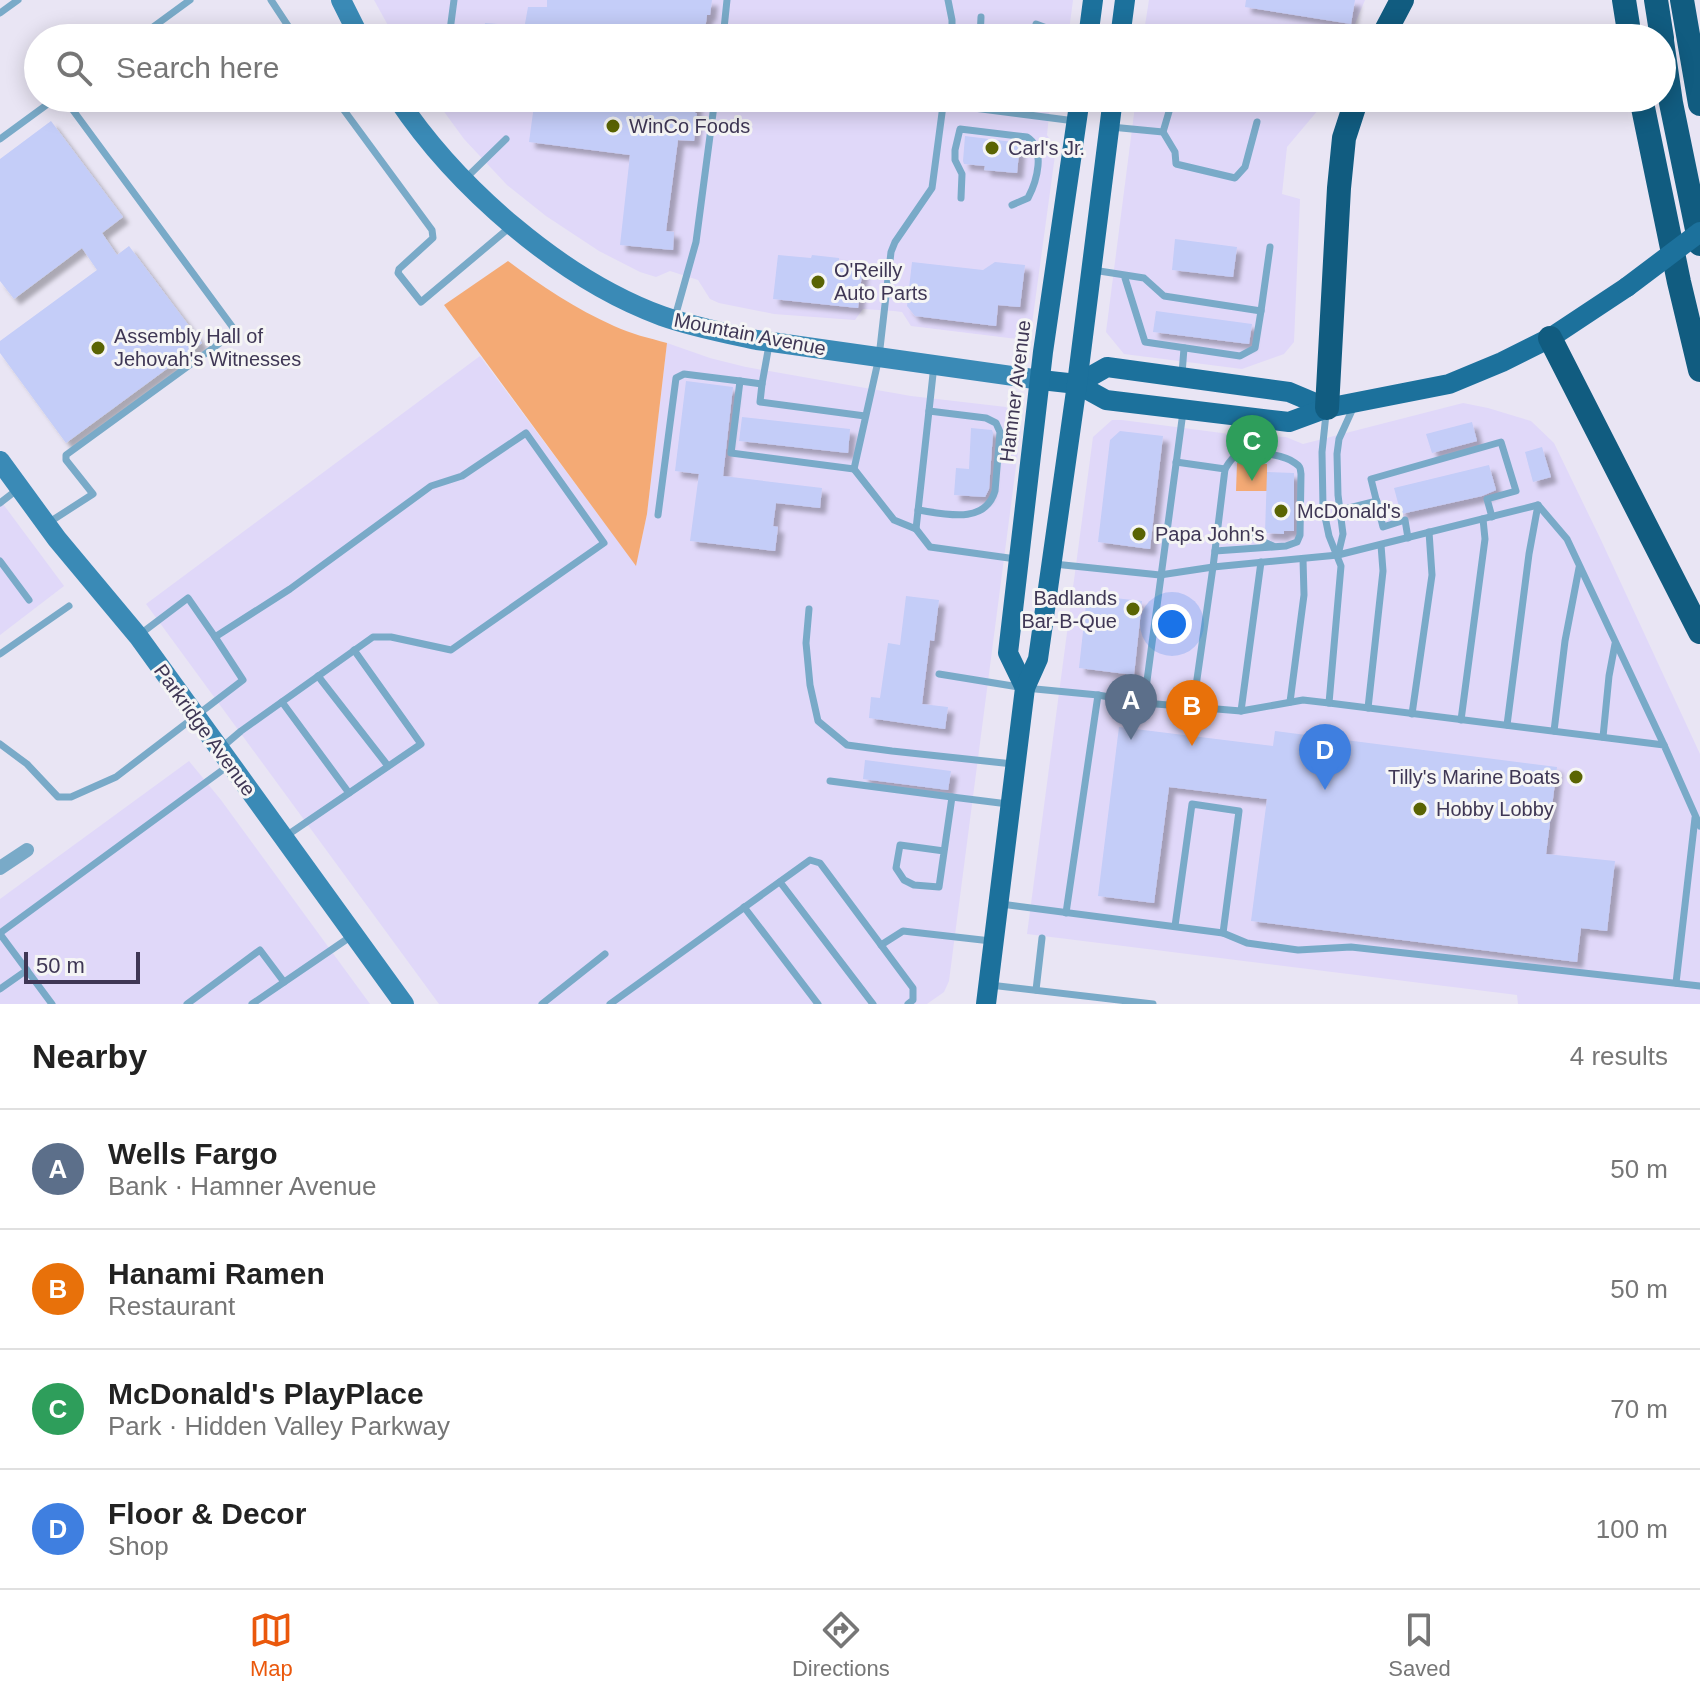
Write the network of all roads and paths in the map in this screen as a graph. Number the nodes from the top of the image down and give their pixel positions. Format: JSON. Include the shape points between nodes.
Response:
{"nodes":[{"id":1,"x":18,"y":0,"type":"edge"},
{"id":2,"x":271,"y":0,"type":"edge"},
{"id":3,"x":341,"y":0,"type":"edge"},
{"id":4,"x":454,"y":0,"type":"edge"},
{"id":5,"x":727,"y":0,"type":"edge"},
{"id":6,"x":948,"y":0,"type":"edge"},
{"id":7,"x":1093,"y":0,"type":"edge"},
{"id":8,"x":1125,"y":0,"type":"edge"},
{"id":9,"x":1402,"y":0,"type":"edge"},
{"id":10,"x":1624,"y":0,"type":"edge"},
{"id":11,"x":1656,"y":0,"type":"edge"},
{"id":12,"x":1682,"y":0,"type":"edge"},
{"id":13,"x":188,"y":1,"type":"edge"},
{"id":14,"x":0,"y":13,"type":"edge"},
{"id":15,"x":981,"y":17,"type":"dead end"},
{"id":16,"x":157,"y":24,"type":"edge"},
{"id":17,"x":287,"y":24,"type":"edge"},
{"id":18,"x":353,"y":24,"type":"edge"},
{"id":19,"x":451,"y":24,"type":"edge"},
{"id":20,"x":724,"y":24,"type":"edge"},
{"id":21,"x":952,"y":24,"type":"edge"},
{"id":22,"x":981,"y":24,"type":"edge"},
{"id":23,"x":1090,"y":24,"type":"edge"},
{"id":24,"x":1122,"y":24,"type":"edge"},
{"id":25,"x":1389,"y":24,"type":"edge"},
{"id":26,"x":1628,"y":24,"type":"edge"},
{"id":27,"x":1660,"y":24,"type":"edge"},
{"id":28,"x":1699,"y":97,"type":"edge"},
{"id":29,"x":37,"y":112,"type":"edge"},
{"id":30,"x":74,"y":112,"type":"edge"},
{"id":31,"x":345,"y":112,"type":"edge"},
{"id":32,"x":407,"y":112,"type":"edge"},
{"id":33,"x":713,"y":112,"type":"edge"},
{"id":34,"x":943,"y":112,"type":"edge"},
{"id":35,"x":1017,"y":112,"type":"edge"},
{"id":36,"x":1078,"y":112,"type":"edge"},
{"id":37,"x":1111,"y":112,"type":"edge"},
{"id":38,"x":1169,"y":112,"type":"edge"},
{"id":39,"x":1352,"y":112,"type":"edge"},
{"id":40,"x":1644,"y":112,"type":"edge"},
{"id":41,"x":1673,"y":112,"type":"edge"},
{"id":42,"x":1077,"y":121,"type":"junction"},
{"id":43,"x":1257,"y":122,"type":"dead end"},
{"id":44,"x":1109,"y":127,"type":"junction"},
{"id":45,"x":1163,"y":132,"type":"junction"},
{"id":46,"x":0,"y":139,"type":"edge"},
{"id":47,"x":506,"y":139,"type":"dead end"},
{"id":48,"x":464,"y":179,"type":"junction"},
{"id":49,"x":961,"y":198,"type":"dead end"},
{"id":50,"x":1012,"y":205,"type":"dead end"},
{"id":51,"x":513,"y":225,"type":"junction"},
{"id":52,"x":1700,"y":232,"type":"edge"},
{"id":53,"x":1700,"y":244,"type":"edge"},
{"id":54,"x":1270,"y":247,"type":"dead end"},
{"id":55,"x":1091,"y":269,"type":"junction"},
{"id":56,"x":1124,"y":275,"type":"junction"},
{"id":57,"x":1261,"y":311,"type":"junction"},
{"id":58,"x":674,"y":320,"type":"junction"},
{"id":59,"x":1550,"y":338,"type":"junction"},
{"id":60,"x":770,"y":341,"type":"junction"},
{"id":61,"x":1184,"y":348,"type":"junction"},
{"id":62,"x":879,"y":357,"type":"junction"},
{"id":63,"x":934,"y":364,"type":"junction"},
{"id":64,"x":1700,"y":370,"type":"edge"},
{"id":65,"x":1182,"y":377,"type":"junction"},
{"id":66,"x":1041,"y":380,"type":"junction"},
{"id":67,"x":740,"y":381,"type":"junction"},
{"id":68,"x":762,"y":384,"type":"junction"},
{"id":69,"x":1077,"y":384,"type":"junction"},
{"id":70,"x":1356,"y":403,"type":"junction"},
{"id":71,"x":1327,"y":408,"type":"junction"},
{"id":72,"x":1184,"y":410,"type":"junction"},
{"id":73,"x":929,"y":411,"type":"junction"},
{"id":74,"x":865,"y":416,"type":"junction"},
{"id":75,"x":0,"y":461,"type":"edge"},
{"id":76,"x":1176,"y":462,"type":"junction"},
{"id":77,"x":854,"y":469,"type":"junction"},
{"id":78,"x":1225,"y":469,"type":"junction"},
{"id":79,"x":20,"y":488,"type":"junction"},
{"id":80,"x":1377,"y":501,"type":"junction"},
{"id":81,"x":0,"y":503,"type":"edge"},
{"id":82,"x":1538,"y":505,"type":"junction"},
{"id":83,"x":918,"y":510,"type":"junction"},
{"id":84,"x":1341,"y":510,"type":"junction"},
{"id":85,"x":658,"y":515,"type":"dead end"},
{"id":86,"x":1492,"y":517,"type":"junction"},
{"id":87,"x":1483,"y":519,"type":"junction"},
{"id":88,"x":46,"y":524,"type":"junction"},
{"id":89,"x":916,"y":529,"type":"junction"},
{"id":90,"x":1429,"y":532,"type":"junction"},
{"id":91,"x":1217,"y":536,"type":"junction"},
{"id":92,"x":1408,"y":538,"type":"junction"},
{"id":93,"x":1381,"y":545,"type":"junction"},
{"id":94,"x":1275,"y":547,"type":"junction"},
{"id":95,"x":1215,"y":551,"type":"junction"},
{"id":96,"x":1338,"y":555,"type":"junction"},
{"id":97,"x":1019,"y":559,"type":"junction"},
{"id":98,"x":1303,"y":559,"type":"junction"},
{"id":99,"x":0,"y":561,"type":"edge"},
{"id":100,"x":1261,"y":562,"type":"junction"},
{"id":101,"x":1052,"y":564,"type":"junction"},
{"id":102,"x":1579,"y":566,"type":"junction"},
{"id":103,"x":1213,"y":567,"type":"junction"},
{"id":104,"x":1160,"y":575,"type":"junction"},
{"id":105,"x":29,"y":600,"type":"dead end"},
{"id":106,"x":69,"y":606,"type":"dead end"},
{"id":107,"x":809,"y":609,"type":"dead end"},
{"id":108,"x":1700,"y":632,"type":"edge"},
{"id":109,"x":138,"y":636,"type":"junction"},
{"id":110,"x":215,"y":637,"type":"junction"},
{"id":111,"x":1615,"y":642,"type":"junction"},
{"id":112,"x":354,"y":650,"type":"junction"},
{"id":113,"x":0,"y":654,"type":"edge"},
{"id":114,"x":939,"y":674,"type":"dead end"},
{"id":115,"x":318,"y":676,"type":"junction"},
{"id":116,"x":1025,"y":688,"type":"junction"},
{"id":117,"x":1098,"y":695,"type":"junction"},
{"id":118,"x":282,"y":702,"type":"junction"},
{"id":119,"x":1290,"y":702,"type":"junction"},
{"id":120,"x":1144,"y":703,"type":"junction"},
{"id":121,"x":1329,"y":703,"type":"junction"},
{"id":122,"x":1193,"y":707,"type":"junction"},
{"id":123,"x":1368,"y":708,"type":"junction"},
{"id":124,"x":1241,"y":711,"type":"junction"},
{"id":125,"x":1412,"y":714,"type":"junction"},
{"id":126,"x":196,"y":715,"type":"junction"},
{"id":127,"x":1461,"y":720,"type":"junction"},
{"id":128,"x":1507,"y":725,"type":"junction"},
{"id":129,"x":1554,"y":731,"type":"junction"},
{"id":130,"x":1603,"y":737,"type":"junction"},
{"id":131,"x":0,"y":744,"type":"edge"},
{"id":132,"x":1664,"y":745,"type":"junction"},
{"id":133,"x":225,"y":757,"type":"junction"},
{"id":134,"x":1015,"y":765,"type":"junction"},
{"id":135,"x":388,"y":766,"type":"junction"},
{"id":136,"x":830,"y":781,"type":"dead end"},
{"id":137,"x":349,"y":793,"type":"junction"},
{"id":138,"x":952,"y":797,"type":"junction"},
{"id":139,"x":1010,"y":805,"type":"junction"},
{"id":140,"x":1695,"y":816,"type":"junction"},
{"id":141,"x":1700,"y":826,"type":"edge"},
{"id":142,"x":283,"y":838,"type":"junction"},
{"id":143,"x":27,"y":850,"type":"dead end"},
{"id":144,"x":944,"y":851,"type":"junction"},
{"id":145,"x":0,"y":868,"type":"edge"},
{"id":146,"x":780,"y":882,"type":"junction"},
{"id":147,"x":998,"y":904,"type":"junction"},
{"id":148,"x":744,"y":907,"type":"junction"},
{"id":149,"x":1066,"y":913,"type":"junction"},
{"id":150,"x":1175,"y":926,"type":"junction"},
{"id":151,"x":0,"y":933,"type":"edge"},
{"id":152,"x":1223,"y":933,"type":"junction"},
{"id":153,"x":355,"y":934,"type":"junction"},
{"id":154,"x":994,"y":937,"type":"junction"},
{"id":155,"x":1042,"y":938,"type":"dead end"},
{"id":156,"x":881,"y":945,"type":"junction"},
{"id":157,"x":605,"y":954,"type":"dead end"},
{"id":158,"x":27,"y":970,"type":"junction"},
{"id":159,"x":284,"y":982,"type":"junction"},
{"id":160,"x":1676,"y":983,"type":"junction"},
{"id":161,"x":1700,"y":986,"type":"edge"},
{"id":162,"x":0,"y":989,"type":"edge"},
{"id":163,"x":1036,"y":990,"type":"junction"},
{"id":164,"x":987,"y":994,"type":"edge"},
{"id":165,"x":52,"y":1004,"type":"edge"},
{"id":166,"x":187,"y":1004,"type":"edge"},
{"id":167,"x":252,"y":1004,"type":"edge"},
{"id":168,"x":404,"y":1004,"type":"edge"},
{"id":169,"x":542,"y":1004,"type":"edge"},
{"id":170,"x":610,"y":1004,"type":"edge"},
{"id":171,"x":818,"y":1004,"type":"edge"},
{"id":172,"x":873,"y":1004,"type":"edge"},
{"id":173,"x":908,"y":1004,"type":"edge"},
{"id":174,"x":1153,"y":1004,"type":"edge"}],
"edges":[{"from":1,"to":14,"type":"lane"},
{"from":2,"to":17,"type":"lane"},
{"from":3,"to":18,"type":"main road"},
{"from":4,"to":19,"type":"lane"},
{"from":5,"to":20,"type":"lane"},
{"from":6,"to":21,"type":"lane"},
{"from":7,"to":23,"type":"main road"},
{"from":8,"to":24,"type":"main road"},
{"from":9,"to":25,"type":"highway"},
{"from":10,"to":26,"type":"highway"},
{"from":11,"to":27,"type":"highway"},
{"from":12,"to":28,"type":"highway"},
{"from":13,"to":16,"type":"lane"},
{"from":15,"to":22,"type":"lane"},
{"from":29,"to":46,"type":"lane"},
{"from":30,"to":88,"type":"lane","via":[[234,329],[66,455],[93,494]]},
{"from":31,"to":51,"type":"lane","via":[[432,230],[433,238],[398,273],[421,302]]},
{"from":32,"to":48,"type":"main road","name":"Mountain Avenue"},
{"from":33,"to":58,"type":"lane","via":[[696,242]]},
{"from":34,"to":62,"type":"lane","via":[[934,183],[891,252]]},
{"from":35,"to":42,"type":"lane"},
{"from":36,"to":42,"type":"main road","name":"Hamner Avenue"},
{"from":37,"to":44,"type":"main road"},
{"from":38,"to":45,"type":"lane"},
{"from":39,"to":71,"type":"highway","via":[[1339,188]]},
{"from":40,"to":64,"type":"highway"},
{"from":41,"to":53,"type":"highway"},
{"from":42,"to":66,"type":"main road","name":"Hamner Avenue"},
{"from":43,"to":45,"type":"lane","via":[[1245,167],[1235,178],[1176,164]]},
{"from":44,"to":45,"type":"lane"},
{"from":44,"to":55,"type":"main road"},
{"from":47,"to":48,"type":"lane"},
{"from":48,"to":51,"type":"main road","name":"Mountain Avenue"},
{"from":49,"to":50,"type":"lane","via":[[962,174],[955,160],[960,129],[1032,138],[1038,148],[1035,185],[1028,198]]},
{"from":51,"to":58,"type":"main road","name":"Mountain Avenue","via":[[564,265]]},
{"from":52,"to":59,"type":"main road","bridge":true},
{"from":54,"to":57,"type":"lane"},
{"from":55,"to":56,"type":"lane"},
{"from":55,"to":69,"type":"main road"},
{"from":56,"to":57,"type":"lane","via":[[1144,278],[1164,296]]},
{"from":56,"to":61,"type":"lane","via":[[1145,342]]},
{"from":57,"to":61,"type":"lane","via":[[1255,348],[1240,356]]},
{"from":58,"to":60,"type":"main road","name":"Mountain Avenue"},
{"from":59,"to":70,"type":"main road","via":[[1449,384]]},
{"from":59,"to":108,"type":"highway"},
{"from":60,"to":62,"type":"main road","name":"Mountain Avenue"},
{"from":60,"to":68,"type":"lane"},
{"from":61,"to":65,"type":"lane"},
{"from":62,"to":63,"type":"main road","name":"Mountain Avenue"},
{"from":62,"to":74,"type":"lane"},
{"from":63,"to":66,"type":"main road","name":"Mountain Avenue"},
{"from":63,"to":73,"type":"lane"},
{"from":65,"to":69,"type":"main road","via":[[1107,367]]},
{"from":65,"to":71,"type":"main road","via":[[1289,392]]},
{"from":66,"to":69,"type":"main road"},
{"from":66,"to":97,"type":"main road","name":"Hamner Avenue"},
{"from":67,"to":68,"type":"lane"},
{"from":67,"to":77,"type":"lane","via":[[731,453]]},
{"from":67,"to":85,"type":"lane","via":[[684,374],[676,378]]},
{"from":68,"to":74,"type":"lane","via":[[760,402]]},
{"from":69,"to":72,"type":"main road","via":[[1106,400]]},
{"from":69,"to":101,"type":"main road"},
{"from":70,"to":71,"type":"main road"},
{"from":70,"to":84,"type":"lane","via":[[1339,439]]},
{"from":71,"to":72,"type":"main road","via":[[1289,422]]},
{"from":71,"to":96,"type":"lane","via":[[1323,507]]},
{"from":72,"to":76,"type":"lane"},
{"from":73,"to":83,"type":"lane"},
{"from":73,"to":83,"type":"lane","via":[[996,423],[1000,432],[995,491],[986,507],[972,515]]},
{"from":74,"to":77,"type":"lane"},
{"from":75,"to":79,"type":"main road","name":"Parkridge Avenue"},
{"from":76,"to":78,"type":"lane"},
{"from":76,"to":104,"type":"lane"},
{"from":77,"to":89,"type":"lane","via":[[894,520]]},
{"from":78,"to":91,"type":"lane"},
{"from":78,"to":94,"type":"lane","via":[[1238,453],[1248,452],[1294,461],[1300,468],[1299,539]]},
{"from":79,"to":81,"type":"lane"},
{"from":79,"to":88,"type":"main road","name":"Parkridge Avenue"},
{"from":80,"to":84,"type":"lane"},
{"from":80,"to":86,"type":"lane","via":[[1371,479],[1501,442],[1516,491],[1487,499]]},
{"from":80,"to":92,"type":"lane","via":[[1383,527],[1405,520]]},
{"from":82,"to":86,"type":"lane"},
{"from":82,"to":102,"type":"lane","via":[[1567,539]]},
{"from":82,"to":128,"type":"lane"},
{"from":83,"to":89,"type":"lane"},
{"from":84,"to":96,"type":"lane"},
{"from":86,"to":87,"type":"lane"},
{"from":87,"to":90,"type":"lane"},
{"from":87,"to":127,"type":"lane","via":[[1485,539]]},
{"from":88,"to":109,"type":"main road","name":"Parkridge Avenue"},
{"from":89,"to":97,"type":"lane","via":[[930,547]]},
{"from":90,"to":92,"type":"lane"},
{"from":90,"to":125,"type":"lane","via":[[1432,575]]},
{"from":91,"to":94,"type":"lane","via":[[1253,537]]},
{"from":91,"to":95,"type":"lane"},
{"from":92,"to":93,"type":"lane"},
{"from":93,"to":96,"type":"lane"},
{"from":93,"to":123,"type":"lane","via":[[1383,571]]},
{"from":94,"to":95,"type":"lane"},
{"from":95,"to":103,"type":"lane"},
{"from":96,"to":98,"type":"lane"},
{"from":96,"to":121,"type":"lane"},
{"from":97,"to":116,"type":"main road","name":"Hamner Avenue","via":[[1008,653]]},
{"from":98,"to":100,"type":"lane"},
{"from":98,"to":119,"type":"lane","via":[[1304,595]]},
{"from":99,"to":105,"type":"lane"},
{"from":100,"to":103,"type":"lane"},
{"from":100,"to":124,"type":"lane"},
{"from":101,"to":104,"type":"lane"},
{"from":101,"to":116,"type":"main road","via":[[1038,659]]},
{"from":102,"to":111,"type":"lane"},
{"from":102,"to":129,"type":"lane"},
{"from":103,"to":104,"type":"lane"},
{"from":103,"to":122,"type":"lane"},
{"from":104,"to":120,"type":"lane"},
{"from":106,"to":113,"type":"lane"},
{"from":107,"to":134,"type":"lane","via":[[806,643],[818,721],[847,745]]},
{"from":109,"to":110,"type":"lane","via":[[188,598]]},
{"from":109,"to":126,"type":"main road","name":"Parkridge Avenue"},
{"from":110,"to":112,"type":"lane","via":[[431,486],[462,476],[526,433],[604,543],[451,650],[373,637]]},
{"from":110,"to":126,"type":"lane","via":[[243,680]]},
{"from":111,"to":130,"type":"lane"},
{"from":111,"to":132,"type":"lane"},
{"from":112,"to":115,"type":"lane"},
{"from":112,"to":135,"type":"lane","via":[[421,744]]},
{"from":114,"to":116,"type":"lane"},
{"from":115,"to":118,"type":"lane"},
{"from":115,"to":135,"type":"lane"},
{"from":116,"to":117,"type":"lane"},
{"from":116,"to":134,"type":"main road"},
{"from":117,"to":120,"type":"lane"},
{"from":117,"to":149,"type":"lane"},
{"from":118,"to":133,"type":"lane","via":[[241,731]]},
{"from":118,"to":137,"type":"lane"},
{"from":119,"to":121,"type":"lane"},
{"from":119,"to":124,"type":"lane"},
{"from":120,"to":122,"type":"lane"},
{"from":121,"to":123,"type":"lane"},
{"from":122,"to":124,"type":"lane"},
{"from":123,"to":125,"type":"lane"},
{"from":125,"to":127,"type":"lane"},
{"from":126,"to":131,"type":"lane","via":[[116,777],[71,797],[58,797]]},
{"from":126,"to":133,"type":"main road","name":"Parkridge Avenue"},
{"from":127,"to":128,"type":"lane"},
{"from":128,"to":129,"type":"lane"},
{"from":129,"to":130,"type":"lane"},
{"from":130,"to":132,"type":"lane"},
{"from":132,"to":140,"type":"lane"},
{"from":133,"to":142,"type":"main road","name":"Parkridge Avenue"},
{"from":133,"to":151,"type":"lane"},
{"from":134,"to":139,"type":"main road"},
{"from":135,"to":137,"type":"lane"},
{"from":136,"to":138,"type":"lane"},
{"from":137,"to":142,"type":"lane"},
{"from":138,"to":139,"type":"lane"},
{"from":138,"to":144,"type":"lane"},
{"from":139,"to":147,"type":"main road"},
{"from":140,"to":141,"type":"lane"},
{"from":140,"to":160,"type":"lane"},
{"from":142,"to":153,"type":"main road","name":"Parkridge Avenue"},
{"from":143,"to":145,"type":"street"},
{"from":144,"to":144,"type":"lane","via":[[939,887],[914,885],[896,868],[900,845]]},
{"from":146,"to":148,"type":"lane"},
{"from":146,"to":156,"type":"lane","via":[[810,860],[820,863]]},
{"from":146,"to":172,"type":"lane"},
{"from":147,"to":149,"type":"lane"},
{"from":147,"to":154,"type":"main road"},
{"from":148,"to":170,"type":"lane"},
{"from":148,"to":171,"type":"lane"},
{"from":149,"to":150,"type":"lane"},
{"from":150,"to":152,"type":"lane"},
{"from":150,"to":152,"type":"lane","via":[[1192,804],[1239,811]]},
{"from":151,"to":158,"type":"lane"},
{"from":152,"to":160,"type":"lane","via":[[1247,943],[1298,950],[1351,947]]},
{"from":153,"to":159,"type":"lane"},
{"from":153,"to":168,"type":"main road","name":"Parkridge Avenue"},
{"from":154,"to":156,"type":"lane","via":[[903,931]]},
{"from":154,"to":164,"type":"main road"},
{"from":155,"to":163,"type":"lane"},
{"from":156,"to":173,"type":"lane","via":[[913,988]]},
{"from":157,"to":169,"type":"lane"},
{"from":158,"to":162,"type":"lane"},
{"from":158,"to":165,"type":"lane"},
{"from":159,"to":166,"type":"lane","via":[[260,950]]},
{"from":159,"to":167,"type":"lane"},
{"from":160,"to":161,"type":"lane"},
{"from":163,"to":164,"type":"lane"},
{"from":163,"to":174,"type":"lane"}]}
